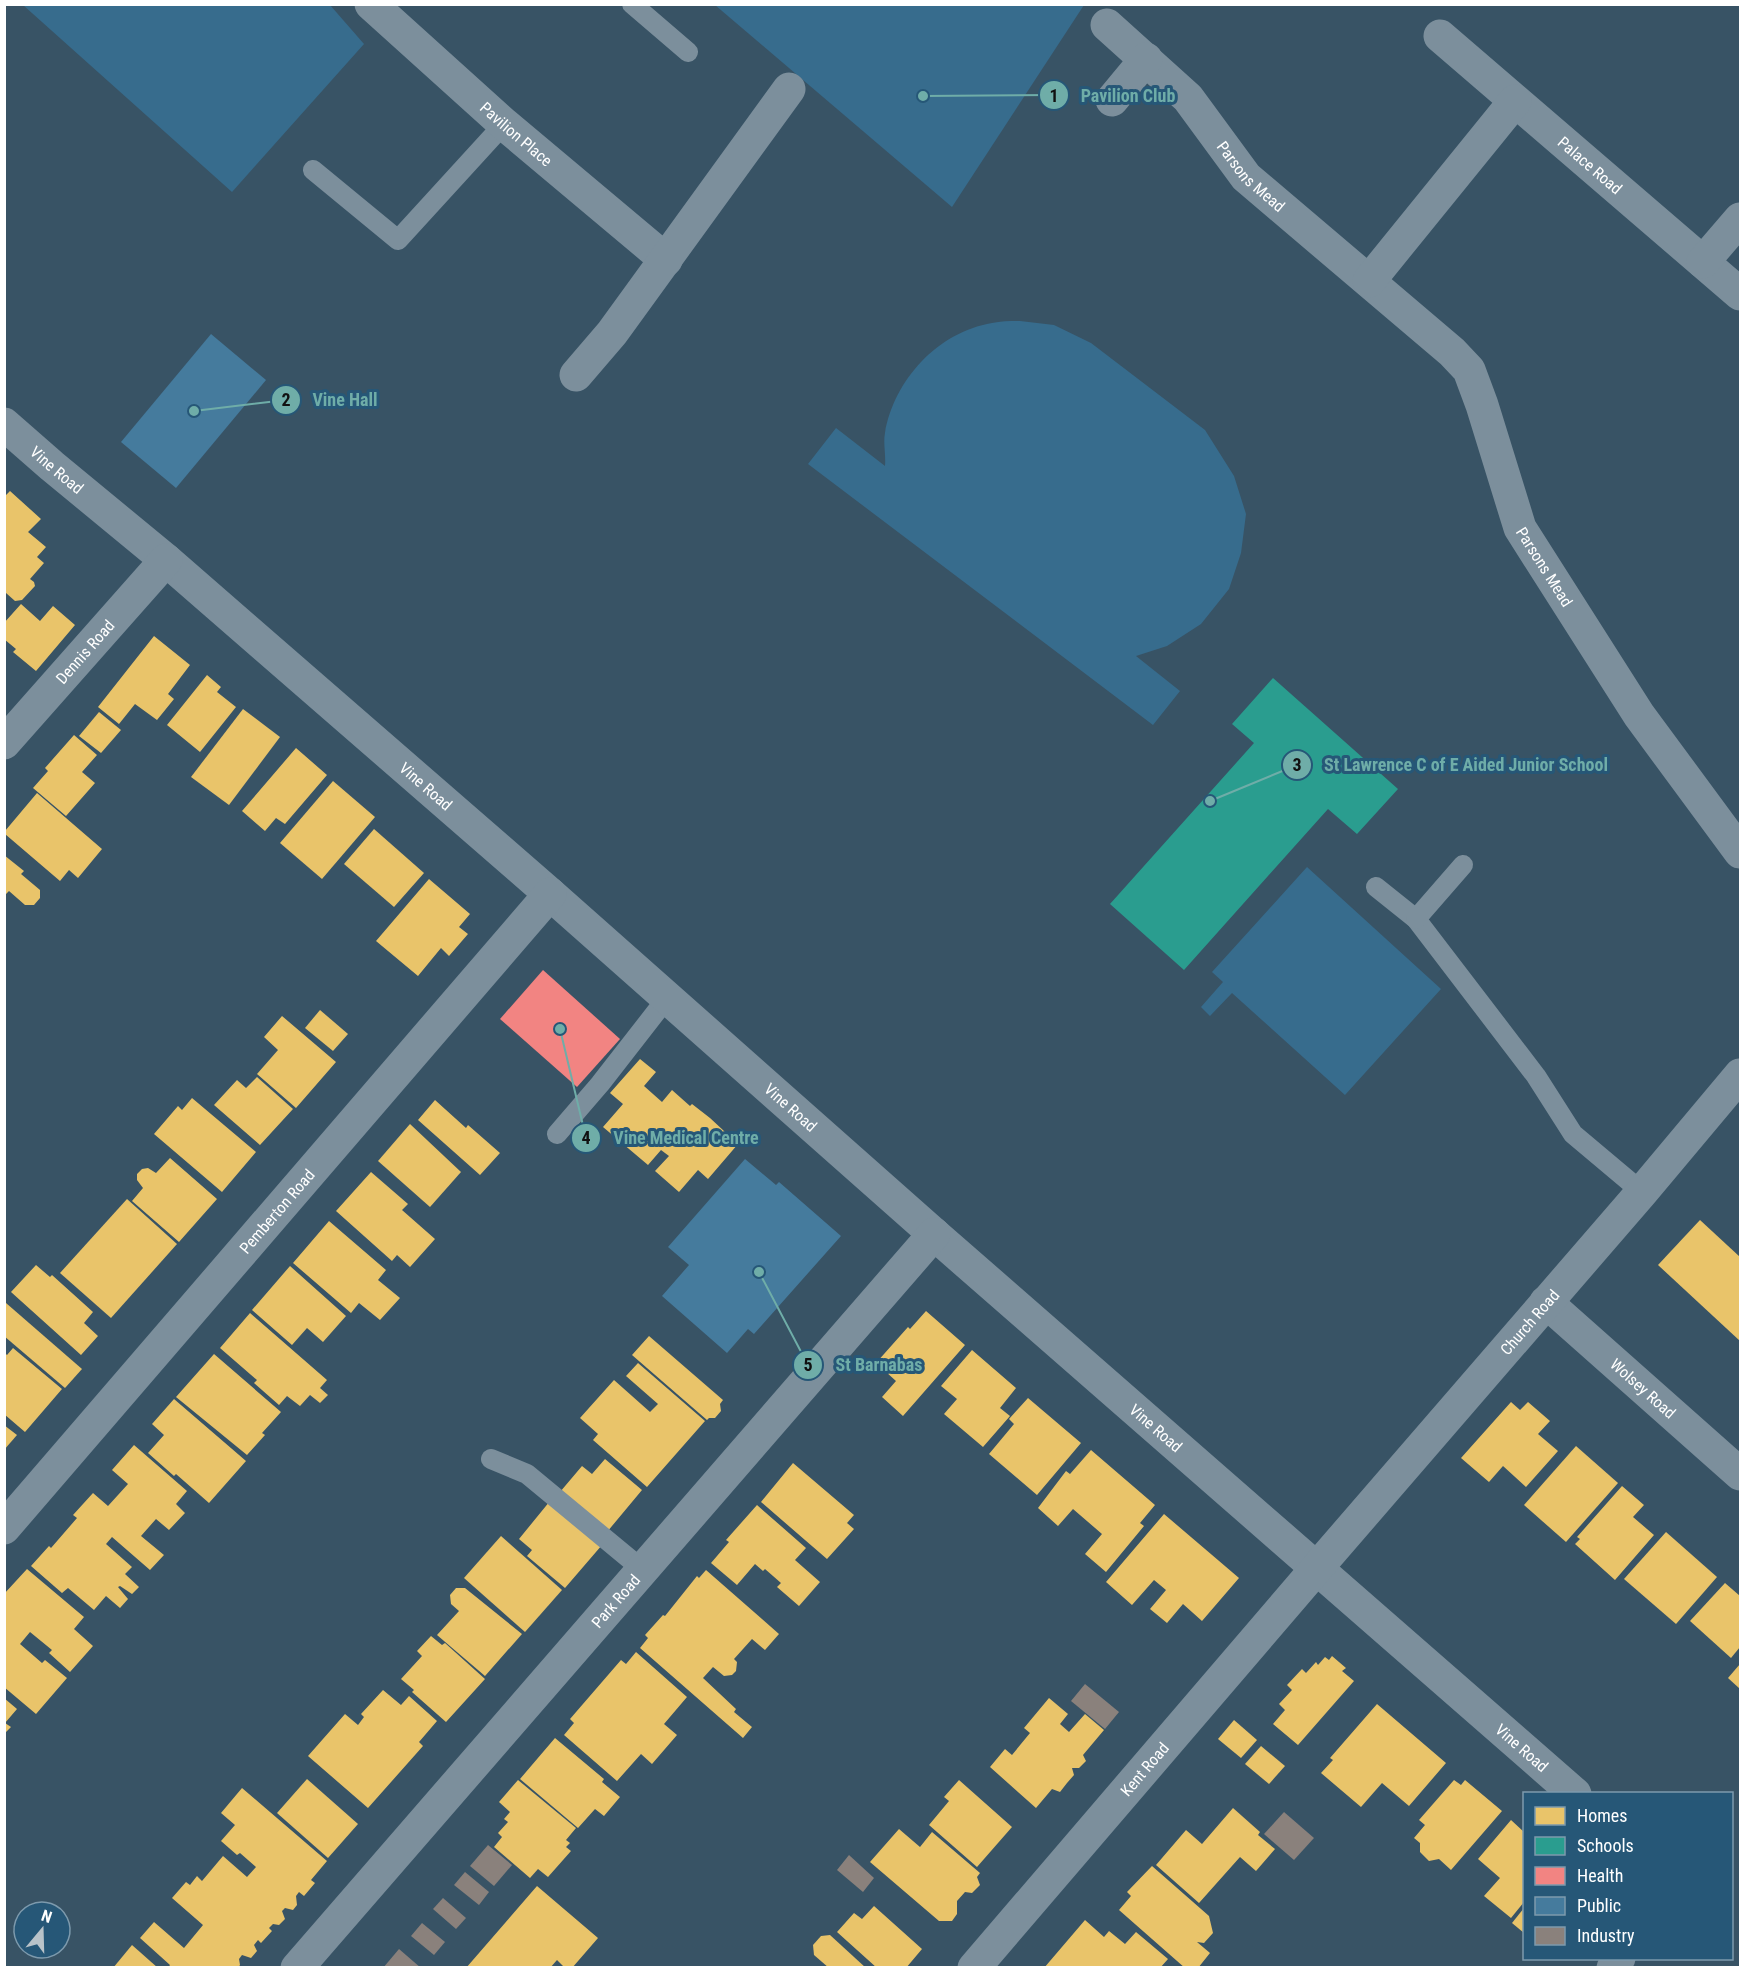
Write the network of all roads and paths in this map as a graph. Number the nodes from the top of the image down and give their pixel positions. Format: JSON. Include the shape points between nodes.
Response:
{"nodes":[{"id":1,"x":371,"y":4,"type":"edge"},
{"id":2,"x":632,"y":4,"type":"edge"},
{"id":3,"x":1107,"y":26,"type":"dead end"},
{"id":4,"x":1440,"y":36,"type":"dead end"},
{"id":5,"x":688,"y":52,"type":"dead end"},
{"id":6,"x":1146,"y":59,"type":"junction"},
{"id":7,"x":789,"y":89,"type":"dead end"},
{"id":8,"x":1113,"y":100,"type":"dead end"},
{"id":9,"x":1515,"y":101,"type":"junction"},
{"id":10,"x":504,"y":123,"type":"junction"},
{"id":11,"x":314,"y":170,"type":"dead end"},
{"id":12,"x":1740,"y":219,"type":"edge"},
{"id":13,"x":666,"y":260,"type":"junction"},
{"id":14,"x":1703,"y":262,"type":"junction"},
{"id":15,"x":1369,"y":281,"type":"junction"},
{"id":16,"x":1740,"y":294,"type":"edge"},
{"id":17,"x":576,"y":375,"type":"dead end"},
{"id":18,"x":4,"y":424,"type":"edge"},
{"id":19,"x":166,"y":560,"type":"junction"},
{"id":20,"x":4,"y":743,"type":"edge"},
{"id":21,"x":1740,"y":852,"type":"edge"},
{"id":22,"x":1463,"y":865,"type":"dead end"},
{"id":23,"x":1376,"y":887,"type":"dead end"},
{"id":24,"x":550,"y":894,"type":"junction"},
{"id":25,"x":1416,"y":919,"type":"junction"},
{"id":26,"x":667,"y":998,"type":"junction"},
{"id":27,"x":1740,"y":1075,"type":"edge"},
{"id":28,"x":557,"y":1134,"type":"dead end"},
{"id":29,"x":1642,"y":1192,"type":"junction"},
{"id":30,"x":934,"y":1234,"type":"junction"},
{"id":31,"x":1546,"y":1302,"type":"junction"},
{"id":32,"x":491,"y":1459,"type":"dead end"},
{"id":33,"x":1740,"y":1474,"type":"edge"},
{"id":34,"x":4,"y":1528,"type":"edge"},
{"id":35,"x":1316,"y":1569,"type":"junction"},
{"id":36,"x":643,"y":1570,"type":"junction"},
{"id":37,"x":1573,"y":1792,"type":"edge"},
{"id":38,"x":297,"y":1968,"type":"edge"},
{"id":39,"x":974,"y":1968,"type":"edge"}],
"edges":[{"from":1,"to":10,"type":"street","name":"Pavilion Place"},
{"from":2,"to":5,"type":"lane"},
{"from":3,"to":6,"type":"street","name":"Parsons Mead"},
{"from":4,"to":9,"type":"street","name":"Palace Road"},
{"from":6,"to":8,"type":"street"},
{"from":6,"to":15,"type":"street","name":"Parsons Mead","via":[[1188,98],[1246,177]]},
{"from":7,"to":13,"type":"street"},
{"from":9,"to":14,"type":"street","name":"Palace Road"},
{"from":9,"to":15,"type":"street"},
{"from":10,"to":11,"type":"lane","via":[[398,240]]},
{"from":10,"to":13,"type":"street","name":"Pavilion Place"},
{"from":12,"to":14,"type":"street"},
{"from":13,"to":17,"type":"street"},
{"from":14,"to":16,"type":"street","name":"Palace Road"},
{"from":15,"to":21,"type":"street","name":"Parsons Mead","via":[[1469,370],[1520,528],[1639,715]]},
{"from":18,"to":19,"type":"street","name":"Vine Road"},
{"from":19,"to":20,"type":"street","name":"Dennis Road"},
{"from":19,"to":24,"type":"street","name":"Vine Road"},
{"from":22,"to":25,"type":"lane"},
{"from":23,"to":25,"type":"lane"},
{"from":24,"to":26,"type":"street","name":"Vine Road"},
{"from":24,"to":34,"type":"street","name":"Pemberton Road"},
{"from":25,"to":29,"type":"lane","via":[[1536,1076],[1573,1134]]},
{"from":26,"to":28,"type":"lane"},
{"from":26,"to":30,"type":"street","name":"Vine Road"},
{"from":27,"to":29,"type":"street","name":"Church Road"},
{"from":29,"to":31,"type":"street","name":"Church Road"},
{"from":30,"to":35,"type":"street","name":"Vine Road"},
{"from":30,"to":36,"type":"street","name":"Park Road"},
{"from":31,"to":33,"type":"street","name":"Wolsey Road"},
{"from":31,"to":35,"type":"street","name":"Church Road"},
{"from":32,"to":36,"type":"lane","via":[[527,1474]]},
{"from":35,"to":37,"type":"street","name":"Vine Road"},
{"from":35,"to":39,"type":"street","name":"Kent Road"},
{"from":36,"to":38,"type":"street","name":"Park Road"}]}
